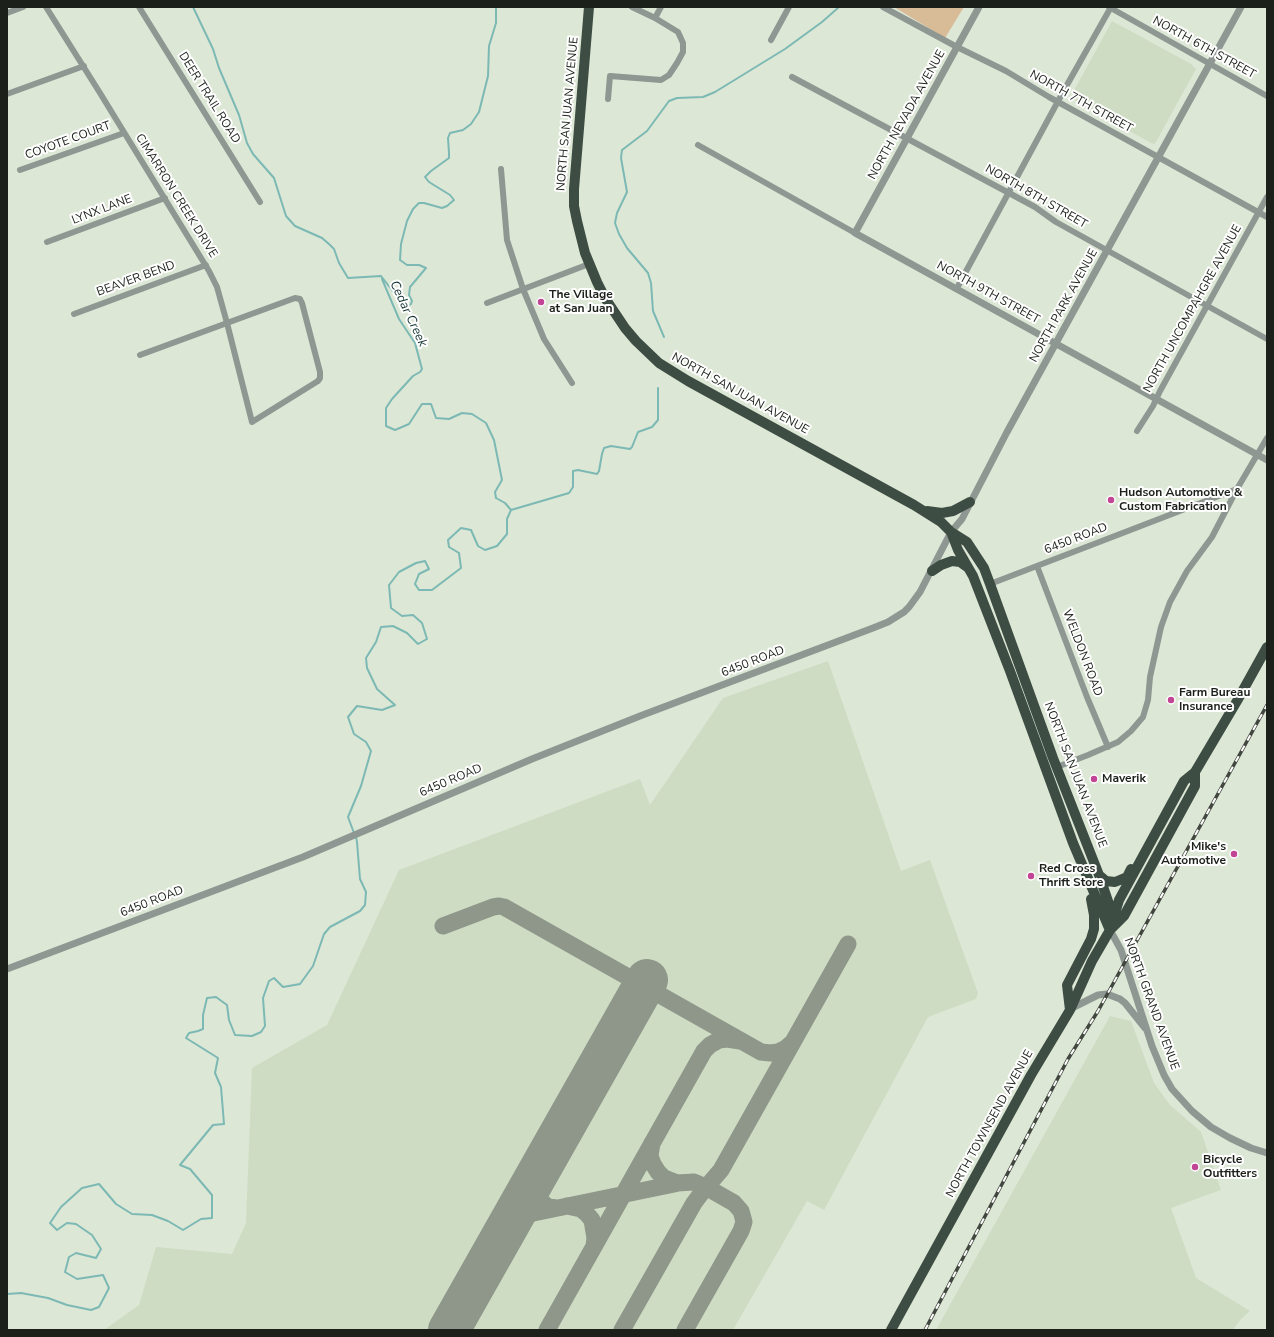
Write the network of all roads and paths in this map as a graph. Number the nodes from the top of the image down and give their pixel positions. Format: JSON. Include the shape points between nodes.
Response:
{"nodes":[{"id":1,"x":23,"y":7,"type":"edge"},
{"id":2,"x":46,"y":7,"type":"edge"},
{"id":3,"x":140,"y":7,"type":"edge"},
{"id":4,"x":589,"y":7,"type":"edge"},
{"id":5,"x":632,"y":7,"type":"edge"},
{"id":6,"x":661,"y":7,"type":"edge"},
{"id":7,"x":790,"y":7,"type":"edge"},
{"id":8,"x":883,"y":7,"type":"edge"},
{"id":9,"x":979,"y":7,"type":"edge"},
{"id":10,"x":1110,"y":7,"type":"edge"},
{"id":11,"x":1241,"y":7,"type":"edge"},
{"id":12,"x":7,"y":13,"type":"edge"},
{"id":13,"x":655,"y":18,"type":"junction"},
{"id":14,"x":771,"y":40,"type":"dead end"},
{"id":15,"x":957,"y":47,"type":"junction"},
{"id":16,"x":1209,"y":64,"type":"junction"},
{"id":17,"x":84,"y":66,"type":"junction"},
{"id":18,"x":792,"y":77,"type":"dead end"},
{"id":19,"x":7,"y":94,"type":"edge"},
{"id":20,"x":1267,"y":96,"type":"edge"},
{"id":21,"x":608,"y":99,"type":"dead end"},
{"id":22,"x":1058,"y":102,"type":"junction"},
{"id":23,"x":124,"y":133,"type":"junction"},
{"id":24,"x":906,"y":138,"type":"junction"},
{"id":25,"x":698,"y":145,"type":"dead end"},
{"id":26,"x":1158,"y":158,"type":"junction"},
{"id":27,"x":501,"y":169,"type":"dead end"},
{"id":28,"x":20,"y":170,"type":"dead end"},
{"id":29,"x":1009,"y":193,"type":"junction"},
{"id":30,"x":1267,"y":197,"type":"edge"},
{"id":31,"x":165,"y":198,"type":"junction"},
{"id":32,"x":260,"y":202,"type":"dead end"},
{"id":33,"x":1258,"y":212,"type":"junction"},
{"id":34,"x":1267,"y":217,"type":"edge"},
{"id":35,"x":855,"y":233,"type":"junction"},
{"id":36,"x":47,"y":242,"type":"dead end"},
{"id":37,"x":1107,"y":251,"type":"junction"},
{"id":38,"x":589,"y":264,"type":"junction"},
{"id":39,"x":206,"y":265,"type":"junction"},
{"id":40,"x":957,"y":288,"type":"junction"},
{"id":41,"x":523,"y":289,"type":"junction"},
{"id":42,"x":487,"y":303,"type":"dead end"},
{"id":43,"x":1207,"y":306,"type":"junction"},
{"id":44,"x":74,"y":314,"type":"dead end"},
{"id":45,"x":227,"y":323,"type":"junction"},
{"id":46,"x":1267,"y":339,"type":"edge"},
{"id":47,"x":1056,"y":343,"type":"junction"},
{"id":48,"x":140,"y":355,"type":"dead end"},
{"id":49,"x":572,"y":383,"type":"dead end"},
{"id":50,"x":1156,"y":398,"type":"junction"},
{"id":51,"x":1138,"y":431,"type":"dead end"},
{"id":52,"x":1267,"y":438,"type":"edge"},
{"id":53,"x":1258,"y":455,"type":"junction"},
{"id":54,"x":1267,"y":460,"type":"edge"},
{"id":55,"x":1237,"y":488,"type":"junction"},
{"id":56,"x":970,"y":502,"type":"junction"},
{"id":57,"x":924,"y":510,"type":"junction"},
{"id":58,"x":951,"y":532,"type":"junction"},
{"id":59,"x":1037,"y":566,"type":"junction"},
{"id":60,"x":970,"y":570,"type":"junction"},
{"id":61,"x":932,"y":571,"type":"junction"},
{"id":62,"x":990,"y":584,"type":"junction"},
{"id":63,"x":904,"y":612,"type":"joint"},
{"id":64,"x":1267,"y":647,"type":"edge"},
{"id":65,"x":1108,"y":747,"type":"junction"},
{"id":66,"x":1057,"y":767,"type":"junction"},
{"id":67,"x":1194,"y":772,"type":"junction"},
{"id":68,"x":1159,"y":826,"type":"junction"},
{"id":69,"x":1073,"y":843,"type":"junction"},
{"id":70,"x":1099,"y":875,"type":"junction"},
{"id":71,"x":1110,"y":930,"type":"junction"},
{"id":72,"x":7,"y":969,"type":"edge"},
{"id":73,"x":1070,"y":1010,"type":"junction"},
{"id":74,"x":1148,"y":1031,"type":"junction"},
{"id":75,"x":1267,"y":1153,"type":"edge"},
{"id":76,"x":891,"y":1330,"type":"edge"}],
"edges":[{"from":1,"to":12,"type":"street"},
{"from":2,"to":17,"type":"street","name":"CIMARRON CREEK DRIVE"},
{"from":3,"to":32,"type":"street","name":"DEER TRAIL ROAD"},
{"from":4,"to":38,"type":"highway","name":"NORTH SAN JUAN AVENUE","via":[[574,188],[577,221]]},
{"from":5,"to":13,"type":"street"},
{"from":6,"to":13,"type":"street"},
{"from":7,"to":14,"type":"street"},
{"from":8,"to":15,"type":"street","name":"NORTH 7TH STREET"},
{"from":9,"to":15,"type":"street","name":"NORTH NEVADA AVENUE"},
{"from":10,"to":16,"type":"street","name":"NORTH 6TH STREET"},
{"from":10,"to":22,"type":"street"},
{"from":11,"to":16,"type":"street","name":"NORTH PARK AVENUE"},
{"from":13,"to":21,"type":"street","via":[[678,32],[683,43],[683,52],[677,63],[669,75],[661,80],[610,76]]},
{"from":15,"to":22,"type":"street","name":"NORTH 7TH STREET","via":[[1006,71]]},
{"from":15,"to":24,"type":"street","name":"NORTH NEVADA AVENUE"},
{"from":16,"to":20,"type":"street","name":"NORTH 6TH STREET"},
{"from":16,"to":26,"type":"street","name":"NORTH PARK AVENUE"},
{"from":17,"to":19,"type":"street"},
{"from":17,"to":23,"type":"street","name":"CIMARRON CREEK DRIVE"},
{"from":18,"to":24,"type":"street","name":"NORTH 8TH STREET"},
{"from":22,"to":26,"type":"street","name":"NORTH 7TH STREET"},
{"from":22,"to":29,"type":"street"},
{"from":23,"to":28,"type":"street","name":"COYOTE COURT"},
{"from":23,"to":31,"type":"street","name":"CIMARRON CREEK DRIVE"},
{"from":24,"to":29,"type":"street","name":"NORTH 8TH STREET"},
{"from":24,"to":35,"type":"street","name":"NORTH NEVADA AVENUE"},
{"from":25,"to":35,"type":"street","name":"NORTH 9TH STREET"},
{"from":26,"to":33,"type":"street","name":"NORTH 7TH STREET"},
{"from":26,"to":37,"type":"street","name":"NORTH PARK AVENUE"},
{"from":27,"to":41,"type":"street","via":[[507,240]]},
{"from":29,"to":37,"type":"street","name":"NORTH 8TH STREET"},
{"from":29,"to":40,"type":"street"},
{"from":30,"to":33,"type":"street","name":"NORTH UNCOMPAHGRE AVENUE"},
{"from":31,"to":36,"type":"street","name":"LYNX LANE"},
{"from":31,"to":39,"type":"street","name":"CIMARRON CREEK DRIVE"},
{"from":33,"to":34,"type":"street","name":"NORTH 7TH STREET"},
{"from":33,"to":43,"type":"street","name":"NORTH UNCOMPAHGRE AVENUE"},
{"from":35,"to":40,"type":"street","name":"NORTH 9TH STREET"},
{"from":37,"to":43,"type":"street","name":"NORTH 8TH STREET"},
{"from":37,"to":47,"type":"street","name":"NORTH PARK AVENUE"},
{"from":38,"to":41,"type":"street"},
{"from":38,"to":57,"type":"highway","name":"NORTH SAN JUAN AVENUE","via":[[614,313],[636,341],[659,363]]},
{"from":39,"to":44,"type":"street","name":"BEAVER BEND"},
{"from":39,"to":45,"type":"street","name":"CIMARRON CREEK DRIVE","via":[[218,287]]},
{"from":40,"to":47,"type":"street","name":"NORTH 9TH STREET"},
{"from":41,"to":42,"type":"street"},
{"from":41,"to":49,"type":"street","via":[[544,339]]},
{"from":43,"to":46,"type":"street","name":"NORTH 8TH STREET"},
{"from":43,"to":50,"type":"street","name":"NORTH UNCOMPAHGRE AVENUE"},
{"from":45,"to":45,"type":"street","via":[[252,422],[320,378],[300,299],[295,298]]},
{"from":45,"to":48,"type":"street"},
{"from":47,"to":50,"type":"street","name":"NORTH 9TH STREET"},
{"from":47,"to":56,"type":"street","name":"NORTH PARK AVENUE"},
{"from":50,"to":51,"type":"street","name":"NORTH UNCOMPAHGRE AVENUE"},
{"from":50,"to":53,"type":"street","name":"NORTH 9TH STREET"},
{"from":52,"to":53,"type":"street"},
{"from":53,"to":54,"type":"street","name":"NORTH 9TH STREET"},
{"from":53,"to":55,"type":"street"},
{"from":55,"to":59,"type":"street","name":"6450 ROAD"},
{"from":55,"to":65,"type":"street","via":[[1212,538],[1187,571],[1170,602],[1161,627],[1143,717],[1126,736]]},
{"from":56,"to":57,"type":"highway","via":[[956,511]]},
{"from":56,"to":58,"type":"street","name":"NORTH PARK AVENUE","via":[[962,519]]},
{"from":57,"to":58,"type":"highway","name":"NORTH SAN JUAN AVENUE"},
{"from":58,"to":60,"type":"highway","name":"NORTH SAN JUAN AVENUE"},
{"from":58,"to":61,"type":"street","name":"NORTH PARK AVENUE"},
{"from":58,"to":62,"type":"highway","name":"NORTH SAN JUAN AVENUE","via":[[969,544],[984,568]]},
{"from":59,"to":62,"type":"street","name":"6450 ROAD"},
{"from":59,"to":65,"type":"street","name":"WELDON ROAD"},
{"from":60,"to":61,"type":"highway","via":[[963,563],[952,561],[941,564]]},
{"from":60,"to":69,"type":"highway","name":"NORTH SAN JUAN AVENUE"},
{"from":61,"to":63,"type":"street","name":"NORTH PARK AVENUE","via":[[910,607]]},
{"from":62,"to":66,"type":"highway","name":"NORTH SAN JUAN AVENUE"},
{"from":63,"to":72,"type":"street","name":"6450 ROAD","via":[[873,628],[567,745],[275,868]]},
{"from":64,"to":67,"type":"highway","name":"NORTH TOWNSEND AVENUE"},
{"from":65,"to":66,"type":"street"},
{"from":66,"to":70,"type":"highway","name":"NORTH SAN JUAN AVENUE"},
{"from":67,"to":68,"type":"highway","name":"NORTH TOWNSEND AVENUE","via":[[1184,781]]},
{"from":67,"to":71,"type":"highway","name":"NORTH TOWNSEND AVENUE","via":[[1195,786],[1124,916]]},
{"from":68,"to":70,"type":"highway","via":[[1150,833],[1127,876],[1111,883]]},
{"from":68,"to":71,"type":"highway","name":"NORTH TOWNSEND AVENUE","via":[[1119,900]]},
{"from":69,"to":71,"type":"highway","name":"NORTH SAN JUAN AVENUE"},
{"from":69,"to":73,"type":"highway","via":[[1092,902],[1094,922],[1092,939],[1067,986]]},
{"from":70,"to":71,"type":"highway","name":"NORTH SAN JUAN AVENUE","via":[[1110,907]]},
{"from":71,"to":73,"type":"highway","name":"NORTH TOWNSEND AVENUE","via":[[1092,961]]},
{"from":71,"to":74,"type":"street","name":"NORTH GRAND AVENUE","via":[[1121,950]]},
{"from":73,"to":74,"type":"street","via":[[1098,995],[1108,994],[1125,1003]]},
{"from":73,"to":76,"type":"highway","name":"NORTH TOWNSEND AVENUE","via":[[1031,1074]]},
{"from":74,"to":75,"type":"street","name":"NORTH GRAND AVENUE","via":[[1164,1075],[1172,1089],[1192,1111],[1211,1127],[1230,1138]]}]}
